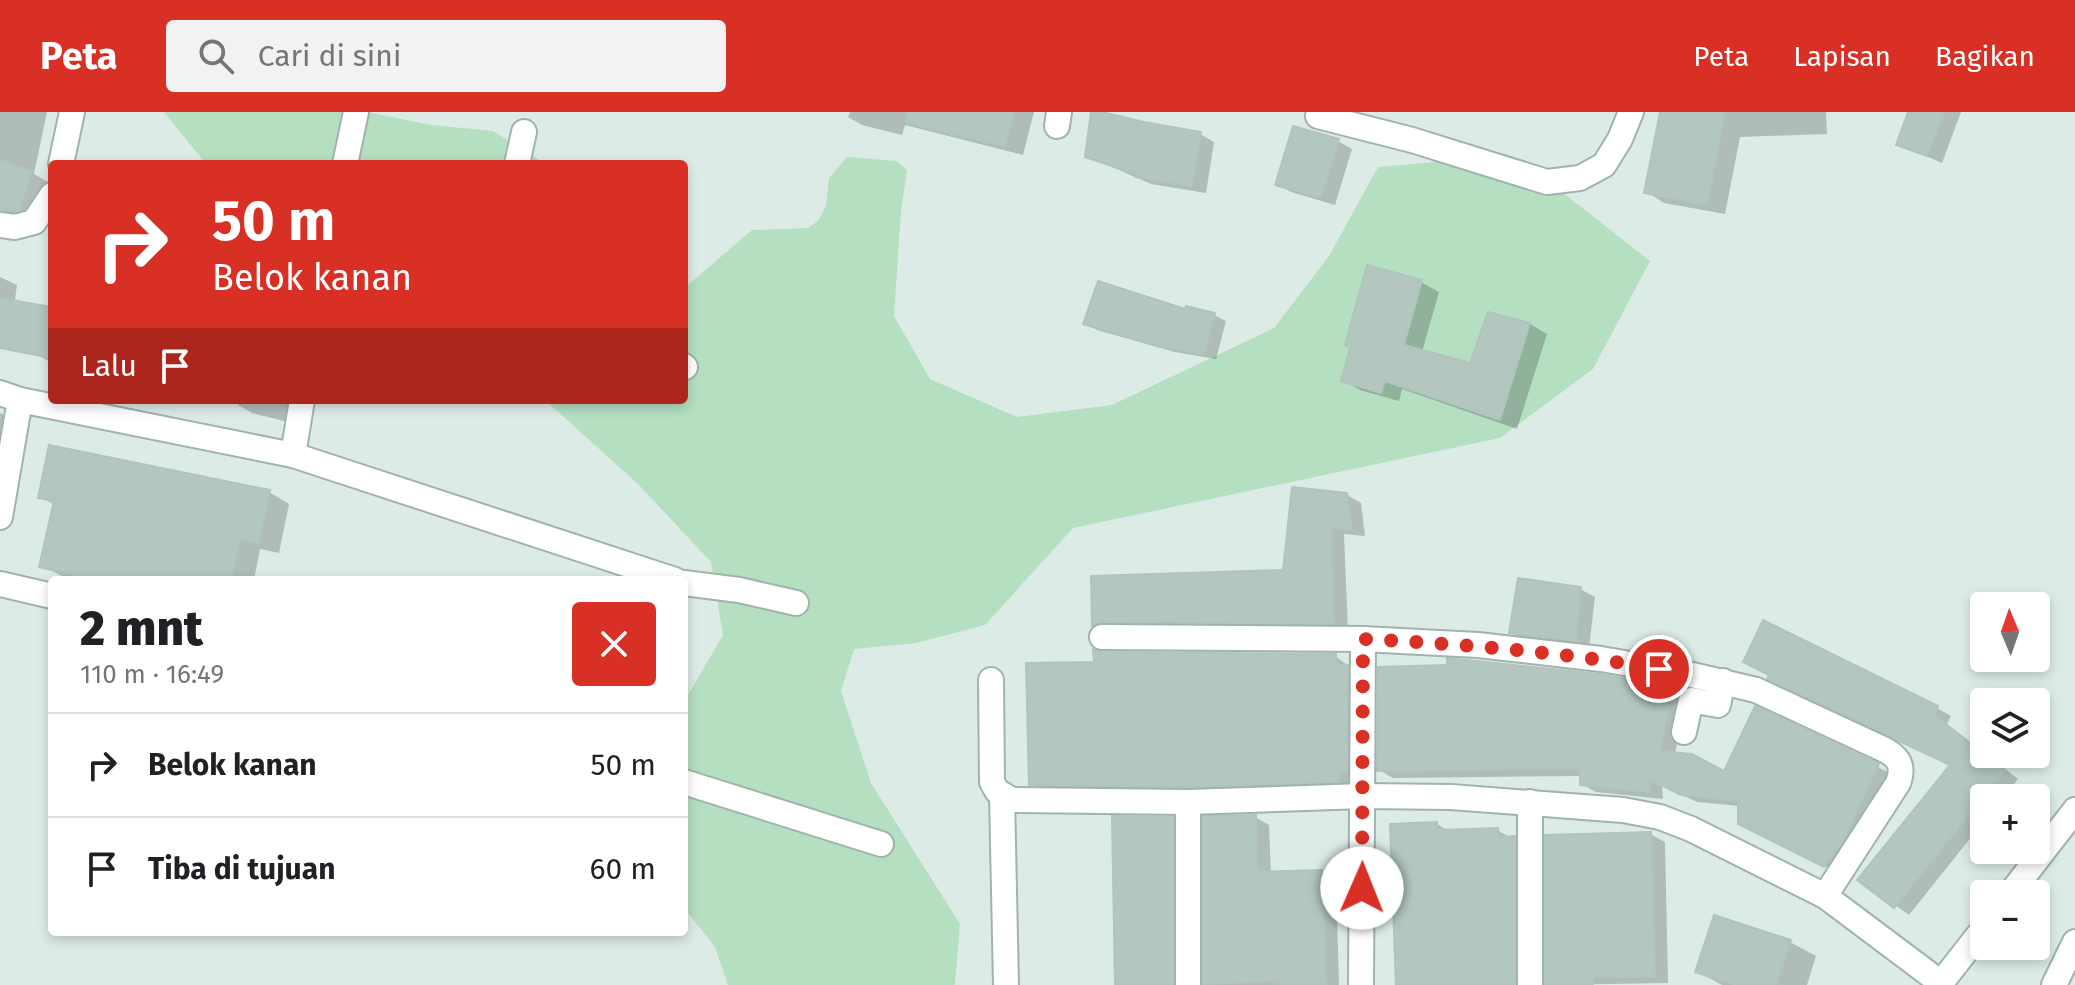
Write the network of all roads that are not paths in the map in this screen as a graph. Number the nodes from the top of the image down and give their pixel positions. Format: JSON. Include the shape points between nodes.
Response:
{"nodes":[{"id":1,"x":72,"y":112,"type":"edge"},
{"id":2,"x":356,"y":112,"type":"edge"},
{"id":3,"x":1631,"y":112,"type":"edge"},
{"id":4,"x":1318,"y":116,"type":"dead end"},
{"id":5,"x":524,"y":132,"type":"dead end"},
{"id":6,"x":62,"y":160,"type":"edge"},
{"id":7,"x":346,"y":160,"type":"edge"},
{"id":8,"x":518,"y":160,"type":"edge"},
{"id":9,"x":48,"y":201,"type":"edge"},
{"id":10,"x":0,"y":225,"type":"edge"},
{"id":11,"x":10,"y":397,"type":"edge"},
{"id":12,"x":301,"y":404,"type":"edge"},
{"id":13,"x":293,"y":455,"type":"junction"},
{"id":14,"x":0,"y":517,"type":"edge"},
{"id":15,"x":663,"y":576,"type":"edge"},
{"id":16,"x":0,"y":584,"type":"edge"},
{"id":17,"x":688,"y":584,"type":"edge"},
{"id":18,"x":48,"y":595,"type":"edge"},
{"id":19,"x":796,"y":603,"type":"dead end"},
{"id":20,"x":1102,"y":637,"type":"dead end"},
{"id":21,"x":1363,"y":639,"type":"junction"},
{"id":22,"x":991,"y":680,"type":"dead end"},
{"id":23,"x":1723,"y":681,"type":"junction"},
{"id":24,"x":1684,"y":732,"type":"dead end"},
{"id":25,"x":688,"y":783,"type":"edge"},
{"id":26,"x":1002,"y":796,"type":"junction"},
{"id":27,"x":1364,"y":796,"type":"junction"},
{"id":28,"x":1188,"y":802,"type":"junction"},
{"id":29,"x":1530,"y":802,"type":"junction"},
{"id":30,"x":2075,"y":810,"type":"edge"},
{"id":31,"x":881,"y":844,"type":"dead end"},
{"id":32,"x":2021,"y":880,"type":"edge"},
{"id":33,"x":1825,"y":896,"type":"junction"},
{"id":34,"x":2075,"y":942,"type":"edge"},
{"id":35,"x":1970,"y":947,"type":"edge"},
{"id":36,"x":1942,"y":984,"type":"edge"},
{"id":37,"x":1006,"y":985,"type":"edge"},
{"id":38,"x":1188,"y":985,"type":"edge"},
{"id":39,"x":1361,"y":985,"type":"edge"},
{"id":40,"x":1530,"y":985,"type":"edge"},
{"id":41,"x":2054,"y":985,"type":"edge"}],
"edges":[{"from":1,"to":6,"type":"street"},
{"from":2,"to":7,"type":"street"},
{"from":3,"to":4,"type":"street","via":[[1604,165],[1580,178],[1547,182]]},
{"from":5,"to":8,"type":"street"},
{"from":9,"to":10,"type":"street","via":[[34,222]]},
{"from":11,"to":13,"type":"street"},
{"from":11,"to":14,"type":"street"},
{"from":12,"to":13,"type":"street"},
{"from":13,"to":15,"type":"street"},
{"from":16,"to":18,"type":"street"},
{"from":17,"to":19,"type":"street"},
{"from":20,"to":21,"type":"street"},
{"from":21,"to":23,"type":"street","via":[[1601,659]]},
{"from":21,"to":27,"type":"street"},
{"from":22,"to":26,"type":"street","via":[[992,782]]},
{"from":23,"to":24,"type":"street","via":[[1718,705],[1691,700]]},
{"from":23,"to":33,"type":"street","via":[[1756,690],[1899,761],[1898,783]]},
{"from":25,"to":31,"type":"street"},
{"from":26,"to":28,"type":"street","via":[[1026,801]]},
{"from":26,"to":37,"type":"street"},
{"from":27,"to":28,"type":"street"},
{"from":27,"to":29,"type":"street"},
{"from":27,"to":39,"type":"street"},
{"from":28,"to":38,"type":"street"},
{"from":29,"to":33,"type":"street","via":[[1660,817]]},
{"from":29,"to":40,"type":"street"},
{"from":30,"to":32,"type":"street"},
{"from":33,"to":36,"type":"street"},
{"from":34,"to":41,"type":"street"},
{"from":35,"to":36,"type":"street"}]}
